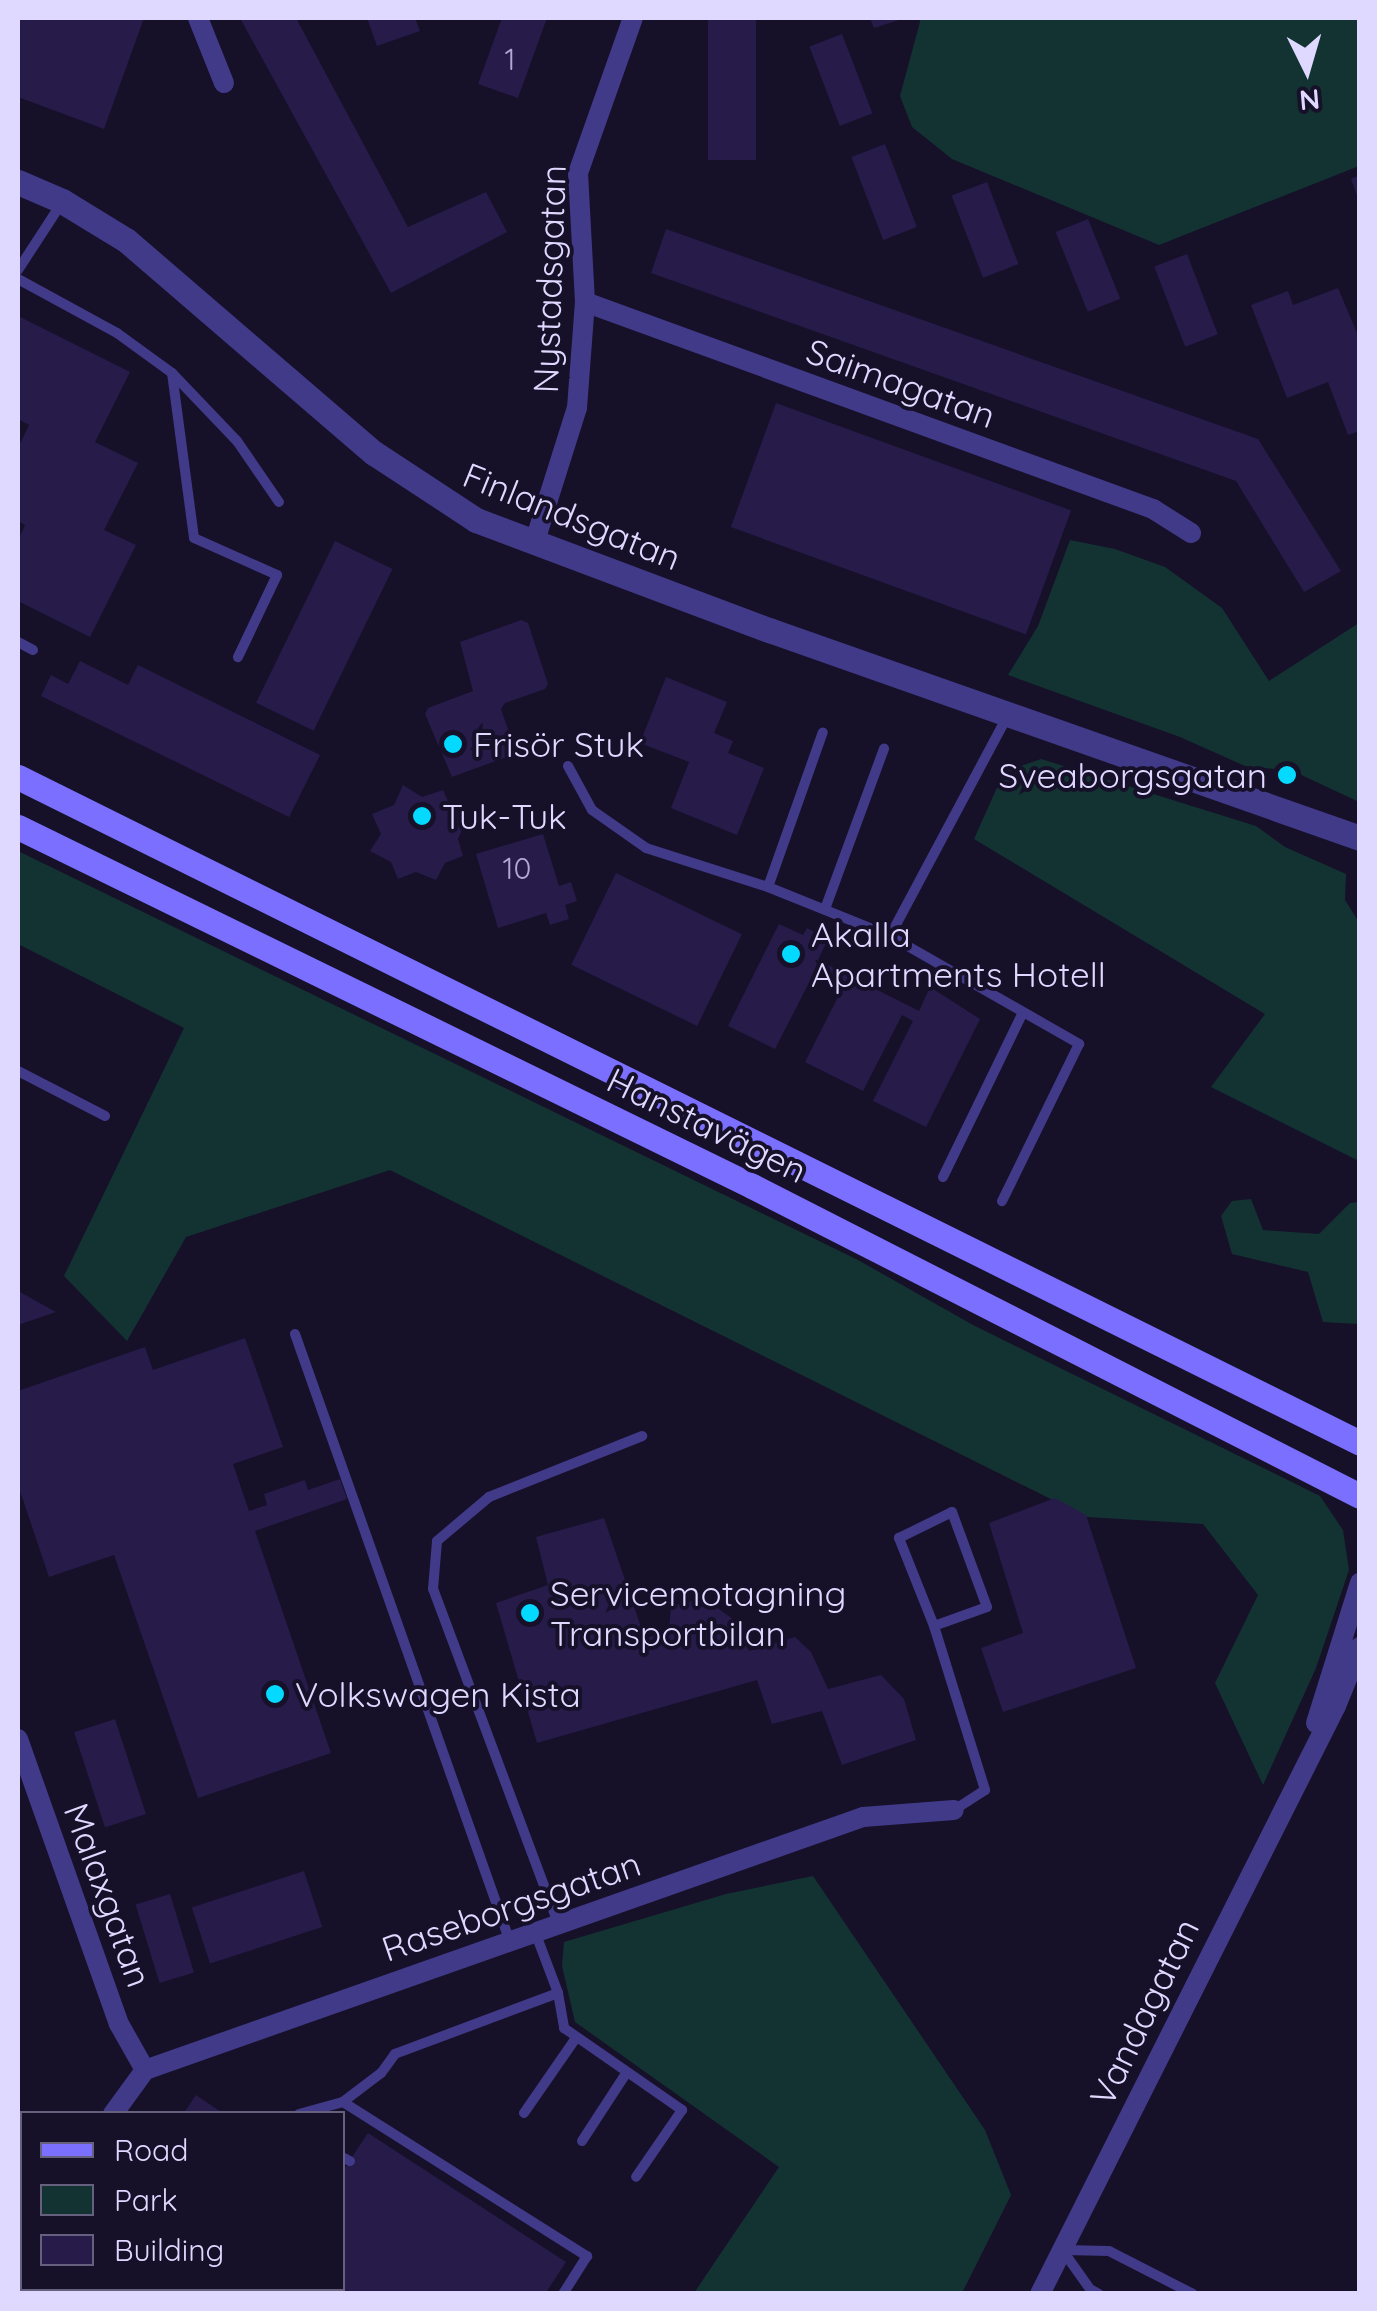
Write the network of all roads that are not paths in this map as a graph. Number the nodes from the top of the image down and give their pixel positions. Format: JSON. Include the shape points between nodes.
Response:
{"nodes":[{"id":1,"x":198,"y":18,"type":"edge"},
{"id":2,"x":633,"y":18,"type":"edge"},
{"id":3,"x":224,"y":83,"type":"dead end"},
{"id":4,"x":18,"y":182,"type":"edge"},
{"id":5,"x":62,"y":201,"type":"junction"},
{"id":6,"x":18,"y":270,"type":"edge"},
{"id":7,"x":18,"y":278,"type":"edge"},
{"id":8,"x":585,"y":302,"type":"junction"},
{"id":9,"x":172,"y":373,"type":"junction"},
{"id":10,"x":279,"y":502,"type":"dead end"},
{"id":11,"x":1191,"y":533,"type":"dead end"},
{"id":12,"x":534,"y":544,"type":"junction"},
{"id":13,"x":18,"y":642,"type":"edge"},
{"id":14,"x":33,"y":650,"type":"dead end"},
{"id":15,"x":238,"y":657,"type":"dead end"},
{"id":16,"x":1008,"y":714,"type":"junction"},
{"id":17,"x":823,"y":732,"type":"dead end"},
{"id":18,"x":884,"y":749,"type":"dead end"},
{"id":19,"x":568,"y":766,"type":"dead end"},
{"id":20,"x":18,"y":777,"type":"edge"},
{"id":21,"x":18,"y":826,"type":"edge"},
{"id":22,"x":1360,"y":838,"type":"edge"},
{"id":23,"x":768,"y":887,"type":"junction"},
{"id":24,"x":825,"y":909,"type":"junction"},
{"id":25,"x":890,"y":936,"type":"junction"},
{"id":26,"x":1023,"y":1012,"type":"junction"},
{"id":27,"x":18,"y":1071,"type":"edge"},
{"id":28,"x":105,"y":1116,"type":"dead end"},
{"id":29,"x":943,"y":1177,"type":"dead end"},
{"id":30,"x":1002,"y":1201,"type":"dead end"},
{"id":31,"x":295,"y":1334,"type":"dead end"},
{"id":32,"x":642,"y":1436,"type":"dead end"},
{"id":33,"x":1360,"y":1443,"type":"edge"},
{"id":34,"x":1360,"y":1496,"type":"edge"},
{"id":35,"x":1360,"y":1583,"type":"edge"},
{"id":36,"x":934,"y":1626,"type":"junction"},
{"id":37,"x":1360,"y":1647,"type":"edge"},
{"id":38,"x":1360,"y":1682,"type":"edge"},
{"id":39,"x":1336,"y":1706,"type":"junction"},
{"id":40,"x":18,"y":1739,"type":"edge"},
{"id":41,"x":1306,"y":1759,"type":"junction"},
{"id":42,"x":954,"y":1810,"type":"joint"},
{"id":43,"x":558,"y":1923,"type":"junction"},
{"id":44,"x":534,"y":1931,"type":"junction"},
{"id":45,"x":510,"y":1939,"type":"junction"},
{"id":46,"x":558,"y":1994,"type":"junction"},
{"id":47,"x":576,"y":2038,"type":"junction"},
{"id":48,"x":145,"y":2070,"type":"junction"},
{"id":49,"x":628,"y":2072,"type":"junction"},
{"id":50,"x":343,"y":2102,"type":"junction"},
{"id":51,"x":115,"y":2111,"type":"edge"},
{"id":52,"x":311,"y":2111,"type":"edge"},
{"id":53,"x":524,"y":2112,"type":"dead end"},
{"id":54,"x":582,"y":2141,"type":"dead end"},
{"id":55,"x":636,"y":2177,"type":"dead end"},
{"id":56,"x":1063,"y":2250,"type":"junction"},
{"id":57,"x":568,"y":2292,"type":"edge"},
{"id":58,"x":1040,"y":2294,"type":"edge"},
{"id":59,"x":1100,"y":2294,"type":"edge"},
{"id":60,"x":1193,"y":2294,"type":"edge"}],
"edges":[{"from":1,"to":3,"type":"street"},
{"from":2,"to":8,"type":"street","name":"Nystadsgatan","via":[[578,174]]},
{"from":4,"to":5,"type":"street","name":"Finlandsgatan"},
{"from":5,"to":6,"type":"lane"},
{"from":5,"to":12,"type":"street","name":"Finlandsgatan","via":[[126,240],[422,489]]},
{"from":7,"to":9,"type":"lane","via":[[117,332]]},
{"from":8,"to":11,"type":"street","name":"Saimagatan","via":[[1153,509]]},
{"from":8,"to":12,"type":"street","name":"Nystadsgatan","via":[[577,408]]},
{"from":9,"to":10,"type":"lane","via":[[237,441]]},
{"from":9,"to":15,"type":"lane","via":[[194,538],[277,575]]},
{"from":12,"to":16,"type":"street","name":"Finlandsgatan"},
{"from":13,"to":14,"type":"lane"},
{"from":16,"to":22,"type":"street","name":"Finlandsgatan"},
{"from":16,"to":25,"type":"lane"},
{"from":17,"to":23,"type":"lane"},
{"from":18,"to":24,"type":"lane"},
{"from":19,"to":23,"type":"lane","via":[[592,810],[646,848]]},
{"from":20,"to":33,"type":"main road","name":"Hanstavägen"},
{"from":21,"to":34,"type":"main road","name":"Hanstavägen","via":[[752,1186]]},
{"from":23,"to":24,"type":"lane"},
{"from":24,"to":25,"type":"lane"},
{"from":25,"to":26,"type":"lane"},
{"from":26,"to":29,"type":"lane"},
{"from":26,"to":30,"type":"lane","via":[[1078,1044]]},
{"from":27,"to":28,"type":"lane"},
{"from":31,"to":45,"type":"lane"},
{"from":32,"to":43,"type":"lane","via":[[490,1496],[437,1541],[433,1588]]},
{"from":35,"to":41,"type":"street","name":"Vandagatan"},
{"from":36,"to":36,"type":"lane","via":[[987,1607],[952,1512],[899,1538]]},
{"from":36,"to":42,"type":"lane","via":[[986,1790]]},
{"from":37,"to":39,"type":"street","name":"Vandagatan"},
{"from":38,"to":39,"type":"street","name":"Vandagatan"},
{"from":39,"to":41,"type":"street","name":"Vandagatan"},
{"from":40,"to":48,"type":"street","name":"Malaxgatan","via":[[120,2024]]},
{"from":41,"to":56,"type":"street","name":"Vandagatan"},
{"from":42,"to":43,"type":"street","name":"Raseborgsgatan","via":[[863,1817]]},
{"from":43,"to":44,"type":"street","name":"Raseborgsgatan"},
{"from":44,"to":45,"type":"street","name":"Raseborgsgatan"},
{"from":44,"to":46,"type":"lane"},
{"from":45,"to":48,"type":"street","name":"Raseborgsgatan"},
{"from":46,"to":47,"type":"lane","via":[[564,2028]]},
{"from":46,"to":50,"type":"lane","via":[[396,2054]]},
{"from":47,"to":49,"type":"lane"},
{"from":47,"to":53,"type":"lane"},
{"from":48,"to":51,"type":"street"},
{"from":49,"to":54,"type":"lane"},
{"from":49,"to":55,"type":"lane","via":[[682,2110]]},
{"from":50,"to":52,"type":"lane"},
{"from":50,"to":57,"type":"lane","via":[[587,2256]]},
{"from":56,"to":58,"type":"street","name":"Vandagatan"},
{"from":56,"to":59,"type":"lane"},
{"from":56,"to":60,"type":"lane","via":[[1109,2251]]}]}
